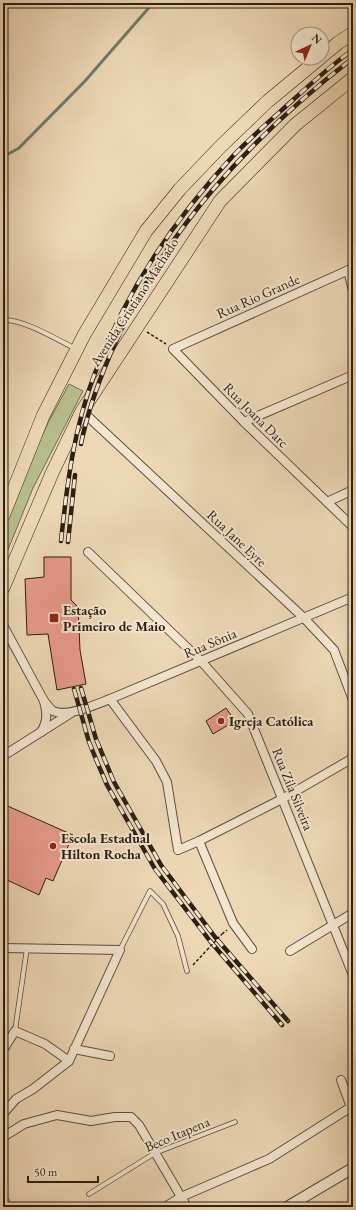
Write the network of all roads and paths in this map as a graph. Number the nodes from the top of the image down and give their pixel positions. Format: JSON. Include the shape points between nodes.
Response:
{"nodes":[{"id":1,"x":353,"y":34,"type":"edge"},
{"id":2,"x":330,"y":50,"type":"edge"},
{"id":3,"x":310,"y":66,"type":"edge"},
{"id":4,"x":353,"y":78,"type":"edge"},
{"id":5,"x":350,"y":269,"type":"edge"},
{"id":6,"x":353,"y":291,"type":"edge"},
{"id":7,"x":3,"y":320,"type":"edge"},
{"id":8,"x":137,"y":325,"type":"junction"},
{"id":9,"x":173,"y":349,"type":"junction"},
{"id":10,"x":76,"y":350,"type":"junction"},
{"id":11,"x":353,"y":375,"type":"edge"},
{"id":12,"x":82,"y":411,"type":"junction"},
{"id":13,"x":244,"y":422,"type":"junction"},
{"id":14,"x":353,"y":490,"type":"edge"},
{"id":15,"x":327,"y":502,"type":"junction"},
{"id":16,"x":3,"y":515,"type":"edge"},
{"id":17,"x":353,"y":527,"type":"edge"},
{"id":18,"x":88,"y":552,"type":"dead end"},
{"id":19,"x":3,"y":588,"type":"edge"},
{"id":20,"x":353,"y":597,"type":"edge"},
{"id":21,"x":304,"y":618,"type":"junction"},
{"id":22,"x":3,"y":625,"type":"edge"},
{"id":23,"x":201,"y":661,"type":"junction"},
{"id":24,"x":110,"y":700,"type":"junction"},
{"id":25,"x":353,"y":700,"type":"edge"},
{"id":26,"x":44,"y":701,"type":"junction"},
{"id":27,"x":76,"y":711,"type":"junction"},
{"id":28,"x":40,"y":732,"type":"junction"},
{"id":29,"x":3,"y":756,"type":"edge"},
{"id":30,"x":353,"y":758,"type":"edge"},
{"id":31,"x":282,"y":800,"type":"junction"},
{"id":32,"x":199,"y":841,"type":"junction"},
{"id":33,"x":353,"y":913,"type":"edge"},
{"id":34,"x":334,"y":924,"type":"junction"},
{"id":35,"x":222,"y":934,"type":"dead end"},
{"id":36,"x":3,"y":948,"type":"edge"},
{"id":37,"x":28,"y":948,"type":"junction"},
{"id":38,"x":252,"y":949,"type":"dead end"},
{"id":39,"x":120,"y":950,"type":"junction"},
{"id":40,"x":290,"y":951,"type":"dead end"},
{"id":41,"x":187,"y":971,"type":"joint"},
{"id":42,"x":353,"y":975,"type":"edge"},
{"id":43,"x":15,"y":1031,"type":"junction"},
{"id":44,"x":74,"y":1049,"type":"junction"},
{"id":45,"x":3,"y":1050,"type":"edge"},
{"id":46,"x":110,"y":1056,"type":"dead end"},
{"id":47,"x":69,"y":1061,"type":"junction"},
{"id":48,"x":341,"y":1080,"type":"dead end"},
{"id":49,"x":352,"y":1110,"type":"edge"},
{"id":50,"x":3,"y":1114,"type":"edge"},
{"id":51,"x":235,"y":1122,"type":"dead end"},
{"id":52,"x":3,"y":1137,"type":"edge"},
{"id":53,"x":155,"y":1153,"type":"junction"},
{"id":54,"x":353,"y":1168,"type":"edge"},
{"id":55,"x":89,"y":1194,"type":"dead end"},
{"id":56,"x":181,"y":1197,"type":"junction"},
{"id":57,"x":3,"y":1198,"type":"edge"},
{"id":58,"x":10,"y":1207,"type":"edge"},
{"id":59,"x":165,"y":1207,"type":"edge"},
{"id":60,"x":187,"y":1207,"type":"edge"},
{"id":61,"x":287,"y":1207,"type":"edge"}],
"edges":[{"from":1,"to":2,"type":"highway","name":"Avenida Cristiano Machado"},
{"from":3,"to":10,"type":"highway","name":"Avenida Cristiano Machado","via":[[268,101],[180,189],[146,231]]},
{"from":4,"to":8,"type":"highway","name":"Avenida Cristiano Machado","via":[[295,125],[220,201]]},
{"from":5,"to":6,"type":"street"},
{"from":5,"to":9,"type":"street","name":"Rua Rio Grande"},
{"from":7,"to":10,"type":"lane","via":[[14,320]]},
{"from":8,"to":9,"type":"path"},
{"from":8,"to":12,"type":"highway","name":"Avenida Cristiano Machado"},
{"from":9,"to":13,"type":"street","name":"Rua Joana Darc"},
{"from":10,"to":16,"type":"highway","name":"Avenida Cristiano Machado","via":[[43,416]]},
{"from":11,"to":13,"type":"street"},
{"from":12,"to":19,"type":"highway","name":"Avenida Cristiano Machado","via":[[53,471]]},
{"from":12,"to":21,"type":"street","name":"Rua Jane Eyre"},
{"from":13,"to":15,"type":"street","name":"Rua Joana Darc"},
{"from":14,"to":15,"type":"street"},
{"from":15,"to":17,"type":"street","name":"Rua Joana Darc"},
{"from":18,"to":23,"type":"street","name":"Rua Zila Silveira"},
{"from":20,"to":21,"type":"street","name":"Rua Sônia"},
{"from":21,"to":23,"type":"street","name":"Rua Sônia"},
{"from":21,"to":25,"type":"street","name":"Rua Jane Eyre","via":[[334,650]]},
{"from":22,"to":26,"type":"street","name":"Rua Sônia"},
{"from":23,"to":24,"type":"street","name":"Rua Sônia"},
{"from":23,"to":31,"type":"street","name":"Rua Zila Silveira","via":[[248,714]]},
{"from":24,"to":27,"type":"street","name":"Rua Sônia"},
{"from":24,"to":32,"type":"street","via":[[156,761],[167,782],[178,850]]},
{"from":26,"to":27,"type":"street","name":"Rua Sônia","via":[[54,711]]},
{"from":26,"to":28,"type":"street","via":[[46,724]]},
{"from":27,"to":28,"type":"street","name":"Rua Sônia"},
{"from":28,"to":29,"type":"street","name":"Rua Sônia"},
{"from":30,"to":31,"type":"street"},
{"from":31,"to":32,"type":"street"},
{"from":31,"to":34,"type":"street","name":"Rua Zila Silveira"},
{"from":32,"to":38,"type":"street","via":[[233,922]]},
{"from":33,"to":34,"type":"street"},
{"from":34,"to":40,"type":"street"},
{"from":34,"to":42,"type":"street","name":"Rua Zila Silveira"},
{"from":35,"to":41,"type":"path","bridge":true},
{"from":36,"to":37,"type":"street"},
{"from":37,"to":39,"type":"street"},
{"from":37,"to":43,"type":"lane"},
{"from":39,"to":41,"type":"lane","via":[[150,891],[163,904],[178,936]]},
{"from":39,"to":44,"type":"street"},
{"from":43,"to":45,"type":"street"},
{"from":43,"to":47,"type":"street","via":[[45,1044]]},
{"from":44,"to":46,"type":"street"},
{"from":44,"to":47,"type":"street"},
{"from":47,"to":50,"type":"street","via":[[16,1099]]},
{"from":48,"to":49,"type":"street"},
{"from":49,"to":56,"type":"street","via":[[269,1159]]},
{"from":51,"to":53,"type":"lane","name":"Beco Itapena"},
{"from":52,"to":53,"type":"street","via":[[24,1124],[57,1115],[91,1121],[131,1117],[139,1125]]},
{"from":53,"to":55,"type":"lane","name":"Beco Itapena"},
{"from":53,"to":56,"type":"street"},
{"from":54,"to":61,"type":"street"},
{"from":56,"to":59,"type":"street"},
{"from":56,"to":60,"type":"street"},
{"from":57,"to":58,"type":"lane"}]}
